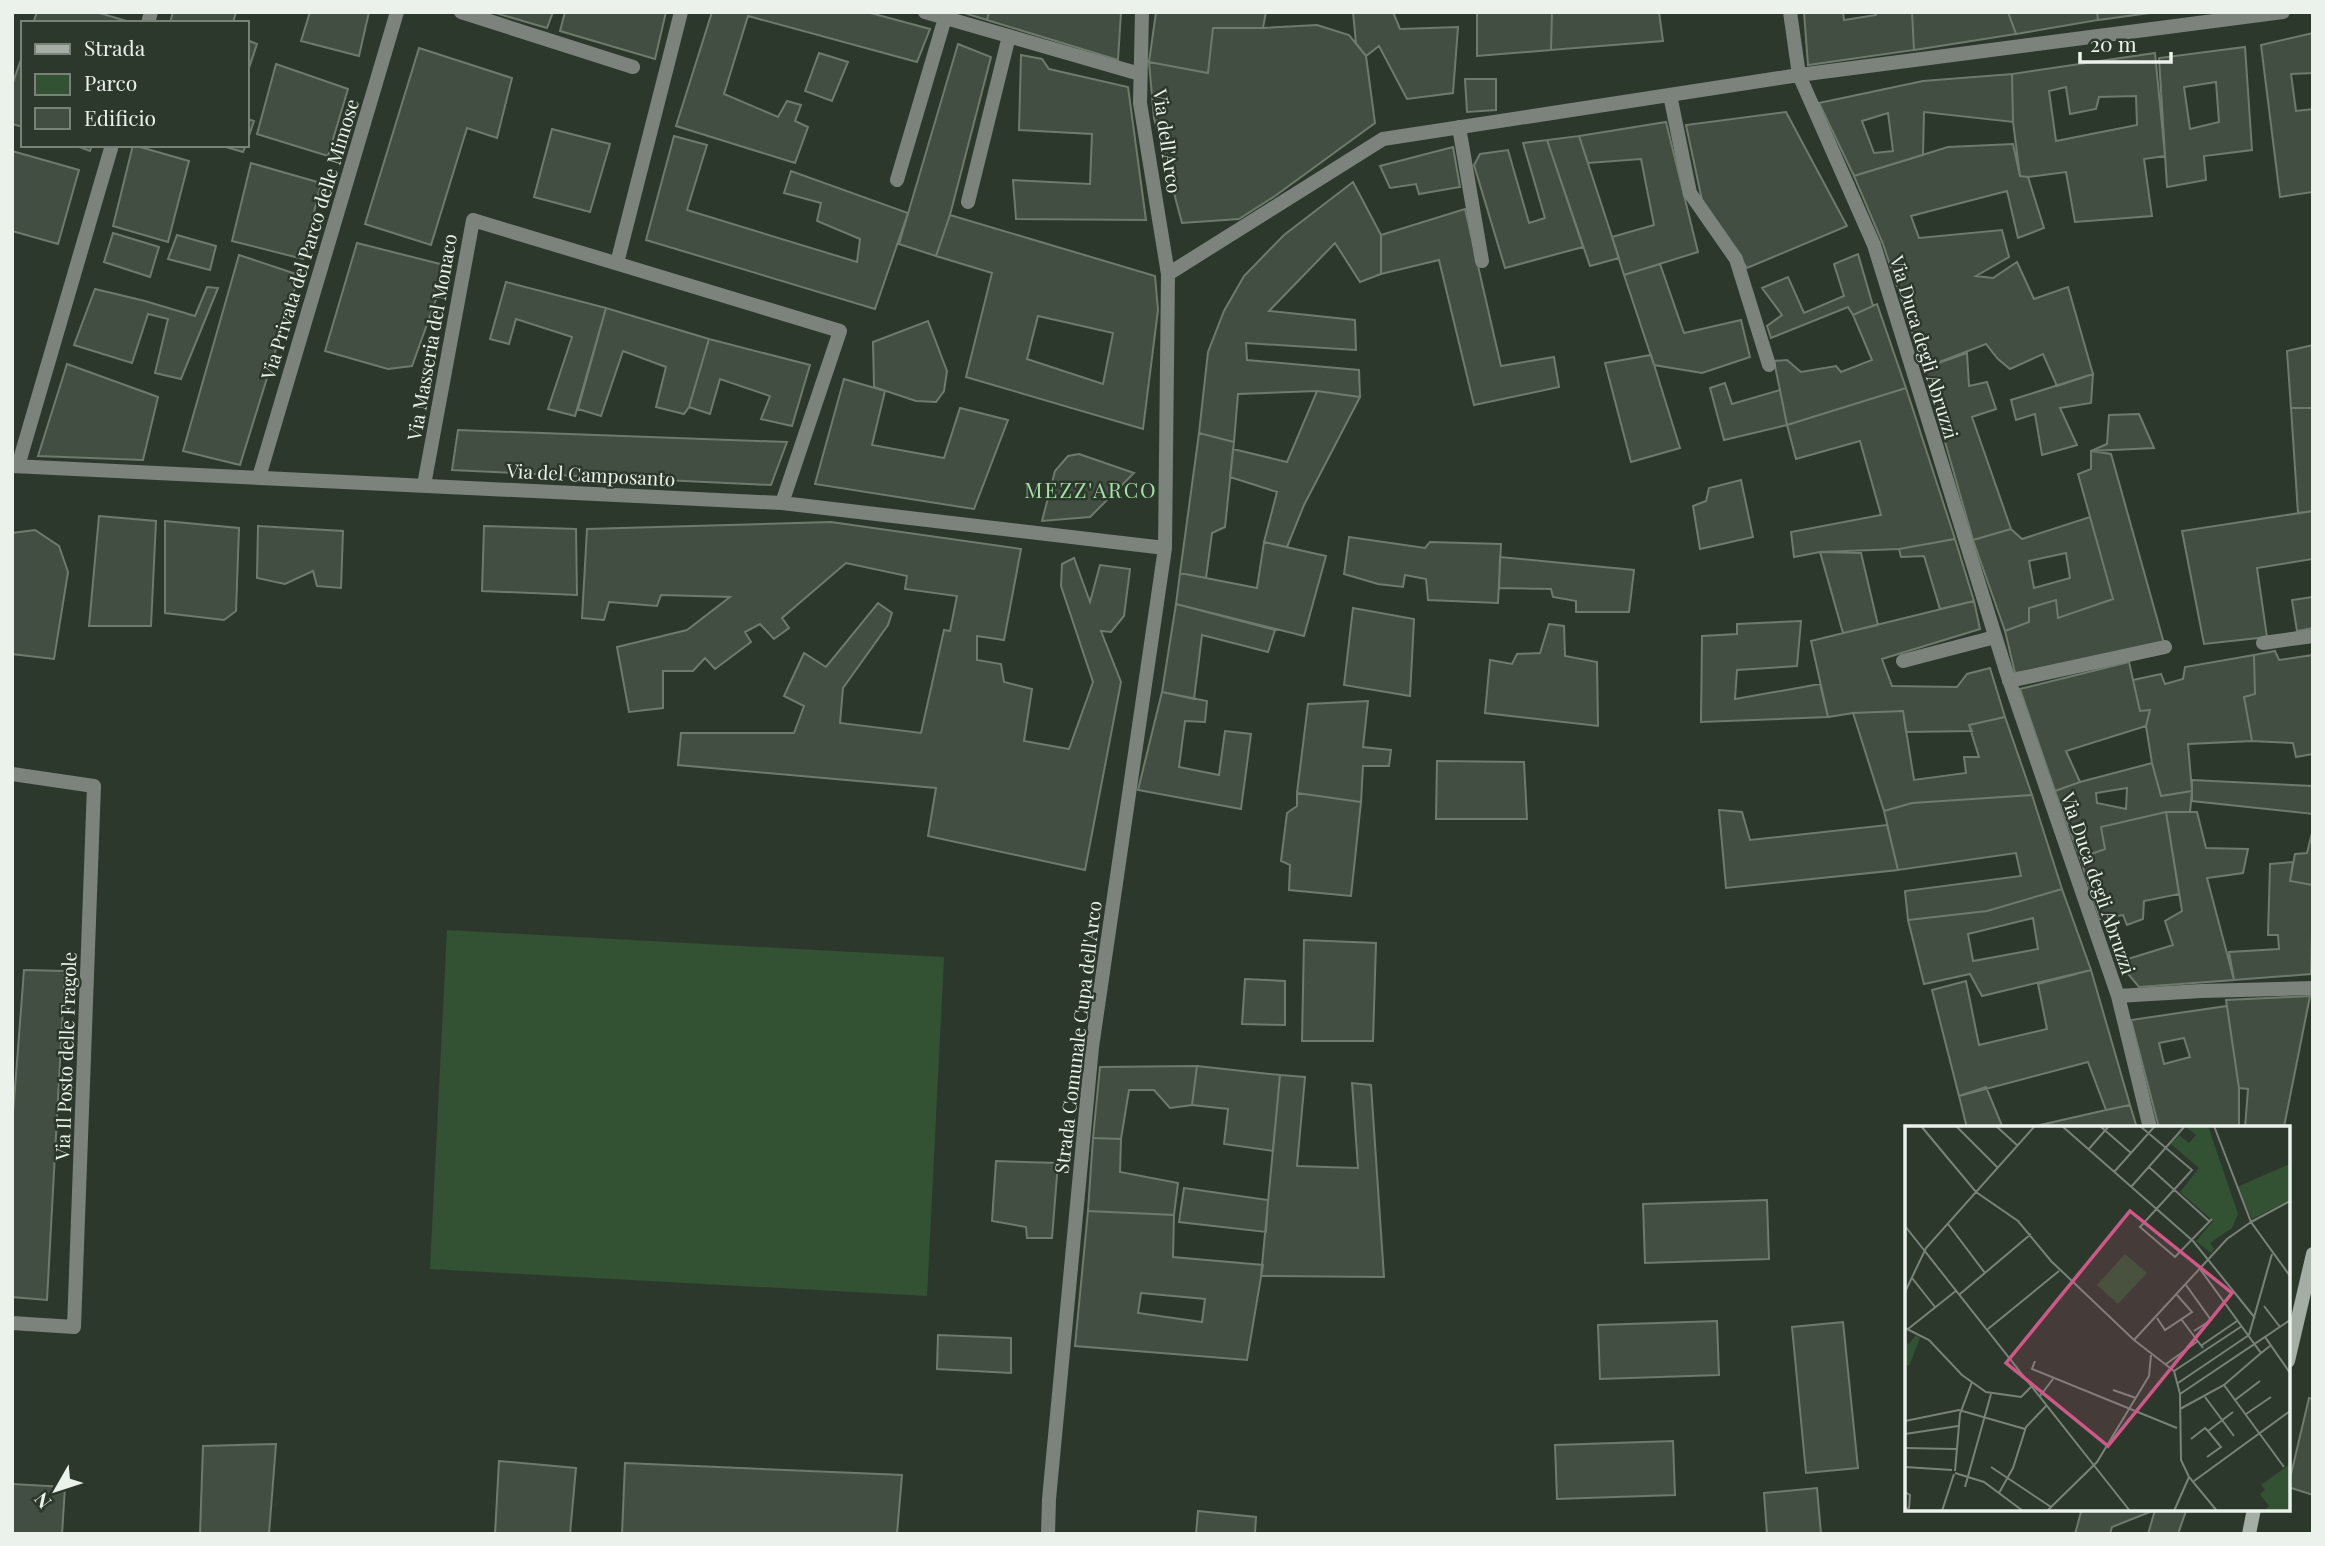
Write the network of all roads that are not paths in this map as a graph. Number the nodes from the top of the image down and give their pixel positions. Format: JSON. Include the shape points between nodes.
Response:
{"nodes":[{"id":1,"x":397,"y":12,"type":"edge"},
{"id":2,"x":461,"y":12,"type":"edge"},
{"id":3,"x":681,"y":12,"type":"edge"},
{"id":4,"x":925,"y":12,"type":"edge"},
{"id":5,"x":1142,"y":12,"type":"edge"},
{"id":6,"x":1790,"y":12,"type":"edge"},
{"id":7,"x":2283,"y":12,"type":"edge"},
{"id":8,"x":945,"y":18,"type":"junction"},
{"id":9,"x":1009,"y":36,"type":"junction"},
{"id":10,"x":633,"y":67,"type":"dead end"},
{"id":11,"x":1140,"y":74,"type":"junction"},
{"id":12,"x":1799,"y":75,"type":"junction"},
{"id":13,"x":1670,"y":95,"type":"junction"},
{"id":14,"x":1460,"y":127,"type":"junction"},
{"id":15,"x":111,"y":147,"type":"edge"},
{"id":16,"x":897,"y":180,"type":"dead end"},
{"id":17,"x":968,"y":202,"type":"dead end"},
{"id":18,"x":1482,"y":261,"type":"dead end"},
{"id":19,"x":617,"y":263,"type":"junction"},
{"id":20,"x":1168,"y":274,"type":"junction"},
{"id":21,"x":1769,"y":365,"type":"dead end"},
{"id":22,"x":15,"y":466,"type":"edge"},
{"id":23,"x":258,"y":477,"type":"junction"},
{"id":24,"x":424,"y":485,"type":"junction"},
{"id":25,"x":782,"y":503,"type":"junction"},
{"id":26,"x":1165,"y":548,"type":"junction"},
{"id":27,"x":2313,"y":636,"type":"edge"},
{"id":28,"x":1995,"y":637,"type":"junction"},
{"id":29,"x":2263,"y":643,"type":"dead end"},
{"id":30,"x":2165,"y":647,"type":"dead end"},
{"id":31,"x":1903,"y":661,"type":"dead end"},
{"id":32,"x":2010,"y":681,"type":"junction"},
{"id":33,"x":12,"y":774,"type":"edge"},
{"id":34,"x":2313,"y":988,"type":"edge"},
{"id":35,"x":2118,"y":996,"type":"junction"},
{"id":36,"x":2150,"y":1126,"type":"edge"},
{"id":37,"x":2313,"y":1254,"type":"edge"},
{"id":38,"x":12,"y":1323,"type":"edge"},
{"id":39,"x":2290,"y":1352,"type":"edge"},
{"id":40,"x":2254,"y":1511,"type":"edge"},
{"id":41,"x":1048,"y":1534,"type":"edge"},
{"id":42,"x":2249,"y":1534,"type":"edge"}],
"edges":[{"from":1,"to":23,"type":"street","name":"Via Privata del Parco delle Mimose"},
{"from":2,"to":10,"type":"street"},
{"from":3,"to":19,"type":"street"},
{"from":4,"to":8,"type":"street"},
{"from":5,"to":11,"type":"street","name":"Via dell'Arco"},
{"from":6,"to":12,"type":"street","name":"Via Duca degli Abruzzi"},
{"from":7,"to":12,"type":"street"},
{"from":8,"to":9,"type":"street"},
{"from":8,"to":16,"type":"street"},
{"from":9,"to":11,"type":"street"},
{"from":9,"to":17,"type":"street"},
{"from":11,"to":20,"type":"street","name":"Via dell'Arco","via":[[1140,103]]},
{"from":12,"to":13,"type":"street"},
{"from":12,"to":28,"type":"street","name":"Via Duca degli Abruzzi","via":[[1874,246]]},
{"from":13,"to":14,"type":"street"},
{"from":13,"to":21,"type":"street","via":[[1690,193],[1736,259]]},
{"from":14,"to":18,"type":"street"},
{"from":14,"to":20,"type":"street","via":[[1383,139]]},
{"from":15,"to":22,"type":"street"},
{"from":19,"to":24,"type":"street","name":"Via Masseria del Monaco","via":[[472,220]]},
{"from":19,"to":25,"type":"street","name":"Via Masseria del Monaco","via":[[840,331]]},
{"from":20,"to":26,"type":"street","name":"Via dell'Arco"},
{"from":22,"to":23,"type":"street","name":"Via del Camposanto"},
{"from":23,"to":24,"type":"street","name":"Via del Camposanto"},
{"from":24,"to":25,"type":"street","name":"Via del Camposanto"},
{"from":25,"to":26,"type":"street","name":"Via del Camposanto"},
{"from":26,"to":41,"type":"street","name":"Strada Comunale Cupa dell'Arco","via":[[1092,1047]]},
{"from":27,"to":29,"type":"street"},
{"from":28,"to":31,"type":"street"},
{"from":28,"to":32,"type":"street","name":"Via Duca degli Abruzzi"},
{"from":30,"to":32,"type":"street"},
{"from":32,"to":35,"type":"street","name":"Via Duca degli Abruzzi"},
{"from":33,"to":38,"type":"street","name":"Via Il Posto delle Fragole","via":[[94,786],[74,1327]]},
{"from":34,"to":35,"type":"street","name":"Via Duca degli Abruzzi"},
{"from":35,"to":36,"type":"street"},
{"from":37,"to":39,"type":"main road"},
{"from":40,"to":42,"type":"main road"}]}
